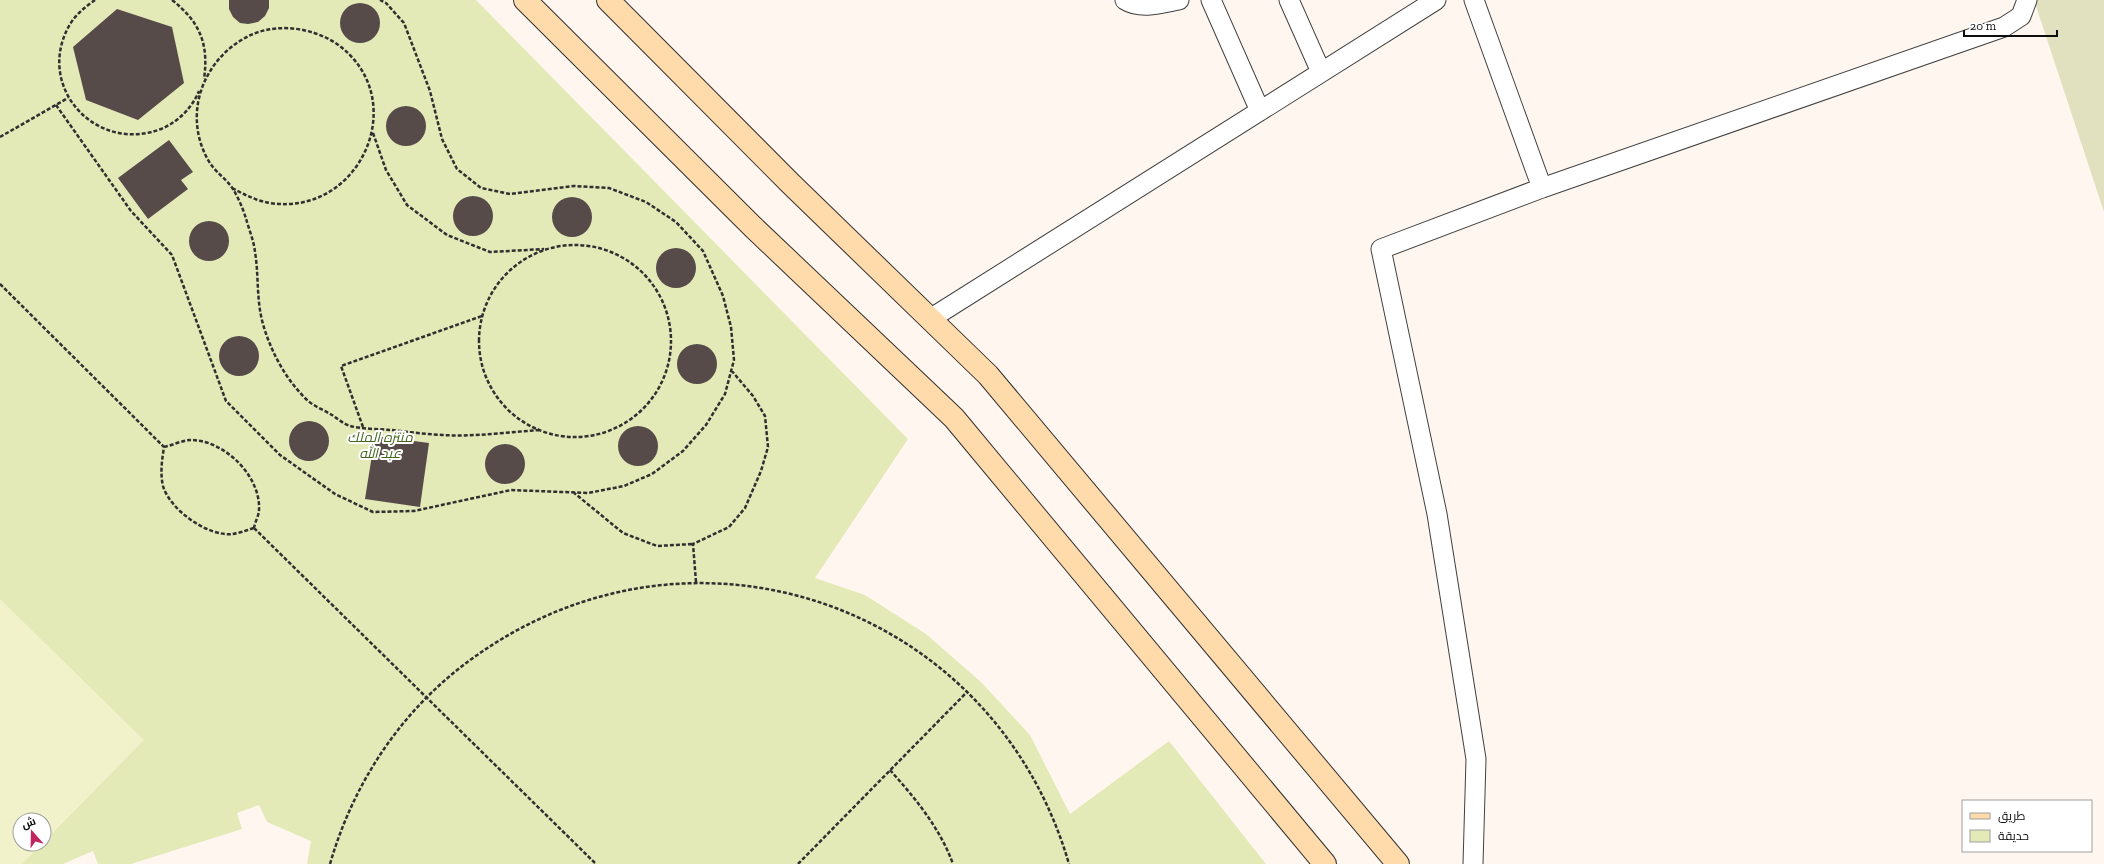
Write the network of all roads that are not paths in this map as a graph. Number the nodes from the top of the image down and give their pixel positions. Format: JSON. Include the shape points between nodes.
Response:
{"nodes":[{"id":1,"x":525,"y":0,"type":"edge"},
{"id":2,"x":608,"y":0,"type":"edge"},
{"id":3,"x":1126,"y":0,"type":"edge"},
{"id":4,"x":1179,"y":0,"type":"edge"},
{"id":5,"x":1211,"y":0,"type":"edge"},
{"id":6,"x":1289,"y":0,"type":"edge"},
{"id":7,"x":1436,"y":0,"type":"edge"},
{"id":8,"x":1474,"y":0,"type":"edge"},
{"id":9,"x":2027,"y":0,"type":"edge"},
{"id":10,"x":1321,"y":72,"type":"junction"},
{"id":11,"x":1260,"y":111,"type":"junction"},
{"id":12,"x":1542,"y":188,"type":"junction"},
{"id":13,"x":930,"y":319,"type":"junction"},
{"id":14,"x":1325,"y":864,"type":"edge"},
{"id":15,"x":1398,"y":864,"type":"edge"},
{"id":16,"x":1473,"y":864,"type":"edge"}],
"edges":[{"from":1,"to":14,"type":"street","via":[[753,227],[954,418]]},
{"from":2,"to":13,"type":"street"},
{"from":3,"to":4,"type":"lane","via":[[1129,3],[1151,6]]},
{"from":5,"to":11,"type":"lane"},
{"from":6,"to":10,"type":"lane"},
{"from":7,"to":10,"type":"lane"},
{"from":8,"to":12,"type":"lane"},
{"from":9,"to":12,"type":"lane","via":[[2021,16],[2004,27]]},
{"from":10,"to":11,"type":"lane"},
{"from":11,"to":13,"type":"lane"},
{"from":12,"to":16,"type":"lane","via":[[1381,249],[1437,514],[1476,759]]},
{"from":13,"to":15,"type":"street","via":[[988,375]]}]}
